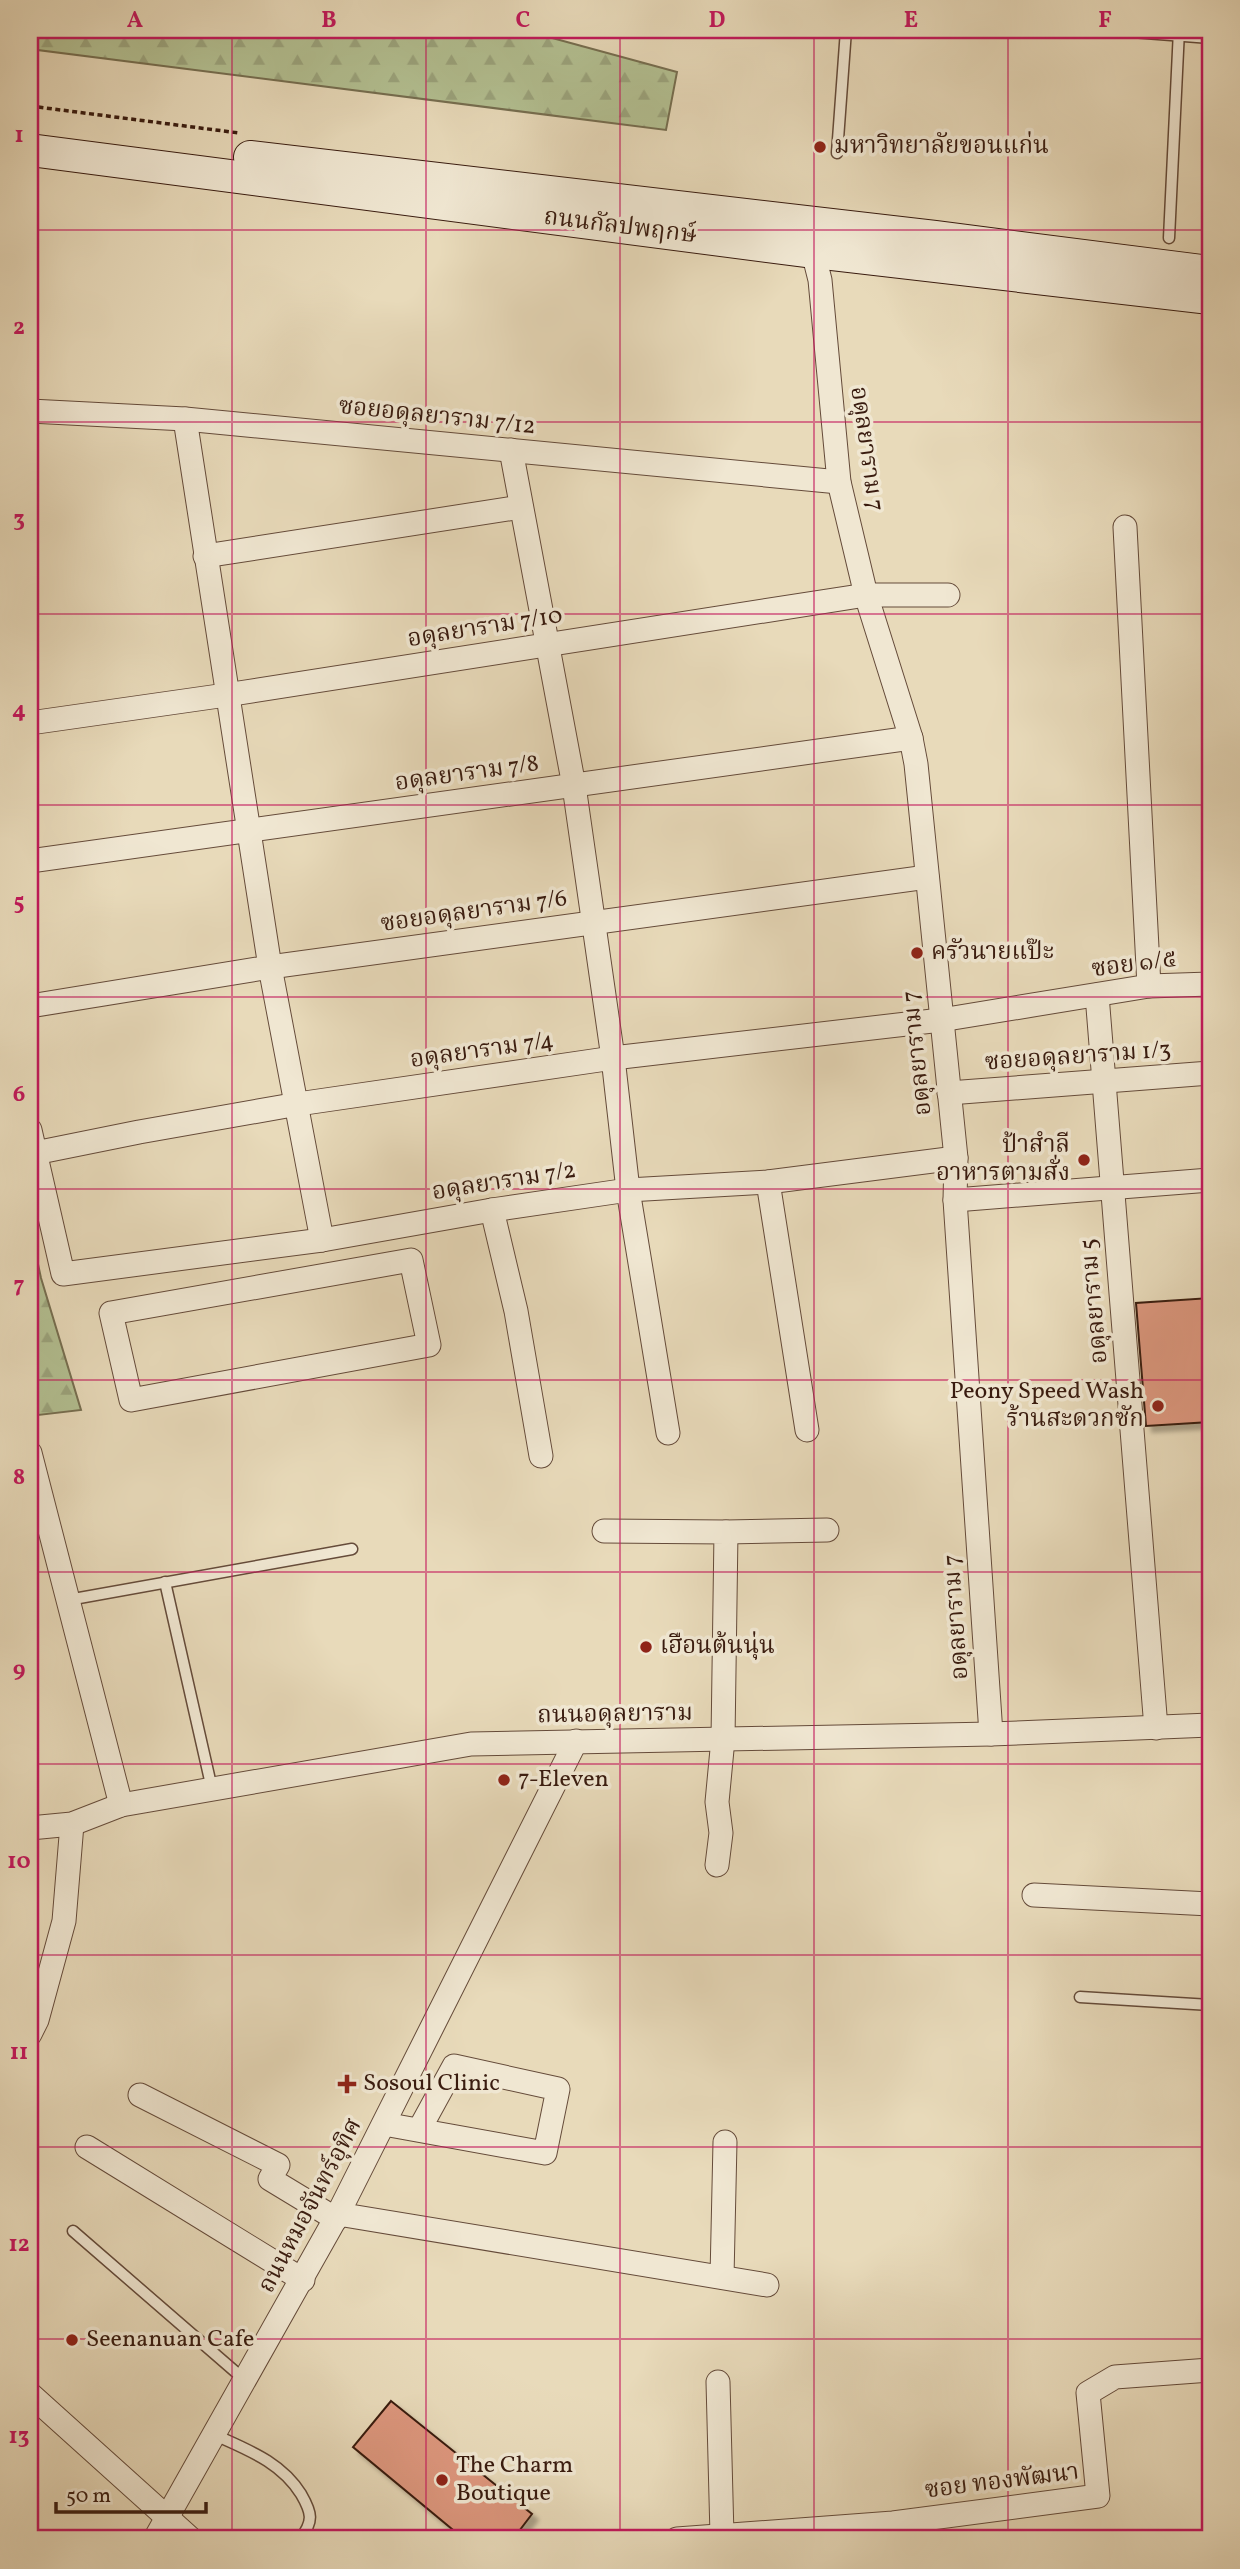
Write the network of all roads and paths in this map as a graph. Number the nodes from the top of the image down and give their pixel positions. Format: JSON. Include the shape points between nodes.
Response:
{"nodes":[{"id":1,"x":846,"y":30,"type":"edge"},
{"id":2,"x":1107,"y":30,"type":"edge"},
{"id":3,"x":1179,"y":32,"type":"edge"},
{"id":4,"x":1210,"y":38,"type":"edge"},
{"id":5,"x":30,"y":129,"type":"edge"},
{"id":6,"x":30,"y":149,"type":"edge"},
{"id":7,"x":837,"y":153,"type":"dead end"},
{"id":8,"x":1169,"y":238,"type":"dead end"},
{"id":9,"x":813,"y":252,"type":"junction"},
{"id":10,"x":1210,"y":272,"type":"edge"},
{"id":11,"x":1210,"y":298,"type":"edge"},
{"id":12,"x":30,"y":411,"type":"edge"},
{"id":13,"x":186,"y":419,"type":"junction"},
{"id":14,"x":511,"y":450,"type":"junction"},
{"id":15,"x":839,"y":482,"type":"junction"},
{"id":16,"x":521,"y":507,"type":"junction"},
{"id":17,"x":1125,"y":527,"type":"dead end"},
{"id":18,"x":205,"y":556,"type":"junction"},
{"id":19,"x":866,"y":595,"type":"junction"},
{"id":20,"x":948,"y":595,"type":"dead end"},
{"id":21,"x":547,"y":645,"type":"junction"},
{"id":22,"x":226,"y":695,"type":"junction"},
{"id":23,"x":30,"y":723,"type":"edge"},
{"id":24,"x":911,"y":738,"type":"junction"},
{"id":25,"x":574,"y":786,"type":"junction"},
{"id":26,"x":248,"y":831,"type":"junction"},
{"id":27,"x":30,"y":861,"type":"edge"},
{"id":28,"x":927,"y":877,"type":"junction"},
{"id":29,"x":593,"y":922,"type":"junction"},
{"id":30,"x":270,"y":967,"type":"junction"},
{"id":31,"x":1210,"y":984,"type":"edge"},
{"id":32,"x":1149,"y":986,"type":"junction"},
{"id":33,"x":1097,"y":995,"type":"junction"},
{"id":34,"x":30,"y":1006,"type":"edge"},
{"id":35,"x":940,"y":1020,"type":"junction"},
{"id":36,"x":613,"y":1058,"type":"junction"},
{"id":37,"x":1210,"y":1073,"type":"edge"},
{"id":38,"x":1104,"y":1082,"type":"junction"},
{"id":39,"x":949,"y":1093,"type":"junction"},
{"id":40,"x":298,"y":1104,"type":"junction"},
{"id":41,"x":30,"y":1130,"type":"edge"},
{"id":42,"x":35,"y":1153,"type":"junction"},
{"id":43,"x":956,"y":1158,"type":"junction"},
{"id":44,"x":1210,"y":1180,"type":"edge"},
{"id":45,"x":768,"y":1182,"type":"junction"},
{"id":46,"x":1112,"y":1188,"type":"junction"},
{"id":47,"x":628,"y":1189,"type":"junction"},
{"id":48,"x":955,"y":1200,"type":"junction"},
{"id":49,"x":492,"y":1210,"type":"junction"},
{"id":50,"x":322,"y":1240,"type":"junction"},
{"id":51,"x":248,"y":1249,"type":"junction"},
{"id":52,"x":255,"y":1287,"type":"junction"},
{"id":53,"x":807,"y":1430,"type":"dead end"},
{"id":54,"x":668,"y":1433,"type":"dead end"},
{"id":55,"x":30,"y":1453,"type":"edge"},
{"id":56,"x":541,"y":1456,"type":"dead end"},
{"id":57,"x":827,"y":1530,"type":"dead end"},
{"id":58,"x":604,"y":1531,"type":"dead end"},
{"id":59,"x":726,"y":1532,"type":"junction"},
{"id":60,"x":352,"y":1549,"type":"dead end"},
{"id":61,"x":165,"y":1582,"type":"junction"},
{"id":62,"x":68,"y":1600,"type":"junction"},
{"id":63,"x":1210,"y":1725,"type":"edge"},
{"id":64,"x":1156,"y":1728,"type":"junction"},
{"id":65,"x":991,"y":1734,"type":"junction"},
{"id":66,"x":723,"y":1739,"type":"junction"},
{"id":67,"x":576,"y":1741,"type":"junction"},
{"id":68,"x":212,"y":1789,"type":"junction"},
{"id":69,"x":121,"y":1805,"type":"junction"},
{"id":70,"x":72,"y":1824,"type":"junction"},
{"id":71,"x":30,"y":1828,"type":"edge"},
{"id":72,"x":718,"y":1865,"type":"dead end"},
{"id":73,"x":1034,"y":1895,"type":"dead end"},
{"id":74,"x":1210,"y":1903,"type":"edge"},
{"id":75,"x":1080,"y":1997,"type":"dead end"},
{"id":76,"x":1210,"y":2005,"type":"edge"},
{"id":77,"x":30,"y":2034,"type":"edge"},
{"id":78,"x":139,"y":2095,"type":"dead end"},
{"id":79,"x":384,"y":2124,"type":"junction"},
{"id":80,"x":419,"y":2130,"type":"junction"},
{"id":81,"x":724,"y":2142,"type":"dead end"},
{"id":82,"x":87,"y":2147,"type":"dead end"},
{"id":83,"x":337,"y":2216,"type":"junction"},
{"id":84,"x":74,"y":2231,"type":"dead end"},
{"id":85,"x":722,"y":2277,"type":"junction"},
{"id":86,"x":303,"y":2280,"type":"junction"},
{"id":87,"x":767,"y":2285,"type":"dead end"},
{"id":88,"x":1210,"y":2370,"type":"edge"},
{"id":89,"x":246,"y":2381,"type":"junction"},
{"id":90,"x":718,"y":2382,"type":"dead end"},
{"id":91,"x":30,"y":2394,"type":"edge"},
{"id":92,"x":215,"y":2435,"type":"junction"},
{"id":93,"x":167,"y":2519,"type":"junction"},
{"id":94,"x":891,"y":2531,"type":"edge"},
{"id":95,"x":722,"y":2536,"type":"junction"},
{"id":96,"x":155,"y":2539,"type":"edge"},
{"id":97,"x":191,"y":2539,"type":"edge"},
{"id":98,"x":300,"y":2539,"type":"edge"},
{"id":99,"x":677,"y":2539,"type":"edge"}],
"edges":[{"from":1,"to":7,"type":"lane"},
{"from":2,"to":3,"type":"lane"},
{"from":3,"to":4,"type":"lane"},
{"from":3,"to":8,"type":"lane"},
{"from":5,"to":10,"type":"main road","name":"ถนนกัลปพฤกษ์"},
{"from":6,"to":9,"type":"main road","name":"ถนนกัลปพฤกษ์"},
{"from":9,"to":11,"type":"main road","name":"ถนนกัลปพฤกษ์"},
{"from":9,"to":15,"type":"street","name":"อดุลยาราม 7","via":[[821,280]]},
{"from":12,"to":13,"type":"street","name":"ซอยอดุลยาราม 7/12"},
{"from":13,"to":14,"type":"street","name":"ซอยอดุลยาราม 7/12"},
{"from":13,"to":18,"type":"street"},
{"from":14,"to":15,"type":"street","name":"ซอยอดุลยาราม 7/12"},
{"from":14,"to":16,"type":"street"},
{"from":15,"to":19,"type":"street","name":"อดุลยาราม 7"},
{"from":16,"to":18,"type":"street"},
{"from":16,"to":21,"type":"street"},
{"from":17,"to":32,"type":"street"},
{"from":18,"to":22,"type":"street"},
{"from":19,"to":20,"type":"street","name":"อดุลยาราม 7/10"},
{"from":19,"to":21,"type":"street","name":"อดุลยาราม 7/10"},
{"from":19,"to":24,"type":"street","name":"อดุลยาราม 7"},
{"from":21,"to":22,"type":"street","name":"อดุลยาราม 7/10"},
{"from":21,"to":25,"type":"street"},
{"from":22,"to":23,"type":"street","name":"อดุลยาราม 7/10"},
{"from":22,"to":26,"type":"street"},
{"from":24,"to":25,"type":"street","name":"อดุลยาราม 7/8"},
{"from":24,"to":28,"type":"street","name":"อดุลยาราม 7"},
{"from":25,"to":26,"type":"street","name":"อดุลยาราม 7/8"},
{"from":25,"to":29,"type":"street"},
{"from":26,"to":27,"type":"street","name":"อดุลยาราม 7/8"},
{"from":26,"to":30,"type":"street"},
{"from":28,"to":29,"type":"street","name":"ซอยอดุลยาราม 7/6"},
{"from":28,"to":35,"type":"street","name":"อดุลยาราม 7"},
{"from":29,"to":30,"type":"street","name":"ซอยอดุลยาราม 7/6"},
{"from":29,"to":36,"type":"street"},
{"from":30,"to":34,"type":"street","name":"ซอยอดุลยาราม 7/6"},
{"from":30,"to":40,"type":"street"},
{"from":31,"to":32,"type":"street","name":"ซอย ๑/๕"},
{"from":32,"to":33,"type":"street","name":"ซอย ๑/๕"},
{"from":33,"to":35,"type":"street","name":"ซอย ๑/๕"},
{"from":33,"to":38,"type":"street","name":"อดุลยาราม 5"},
{"from":35,"to":36,"type":"street","name":"อดุลยาราม 7/4"},
{"from":35,"to":39,"type":"street","name":"อดุลยาราม 7"},
{"from":36,"to":40,"type":"street","name":"อดุลยาราม 7/4"},
{"from":36,"to":47,"type":"street"},
{"from":37,"to":38,"type":"street","name":"ซอยอดุลยาราม 1/3"},
{"from":38,"to":39,"type":"street","name":"ซอยอดุลยาราม 1/3"},
{"from":38,"to":46,"type":"street","name":"อดุลยาราม 5"},
{"from":39,"to":43,"type":"street","name":"อดุลยาราม 7"},
{"from":40,"to":42,"type":"street","name":"อดุลยาราม 7/4"},
{"from":40,"to":50,"type":"street"},
{"from":41,"to":42,"type":"street"},
{"from":42,"to":51,"type":"street","name":"อดุลยาราม 7/2","via":[[62,1274]]},
{"from":43,"to":45,"type":"street","name":"อดุลยาราม 7/2"},
{"from":43,"to":48,"type":"street","name":"อดุลยาราม 7"},
{"from":44,"to":46,"type":"street"},
{"from":45,"to":47,"type":"street","name":"อดุลยาราม 7/2"},
{"from":45,"to":53,"type":"street"},
{"from":46,"to":48,"type":"street"},
{"from":46,"to":64,"type":"street","name":"อดุลยาราม 5"},
{"from":47,"to":49,"type":"street","name":"อดุลยาราม 7/2"},
{"from":47,"to":54,"type":"street"},
{"from":48,"to":65,"type":"street","name":"อดุลยาราม 7"},
{"from":49,"to":50,"type":"street","name":"อดุลยาราม 7/2"},
{"from":49,"to":56,"type":"street","via":[[516,1311]]},
{"from":50,"to":51,"type":"street","name":"อดุลยาราม 7/2"},
{"from":51,"to":52,"type":"street"},
{"from":52,"to":52,"type":"street","via":[[411,1260],[429,1345],[131,1400],[111,1313]]},
{"from":55,"to":62,"type":"street"},
{"from":57,"to":59,"type":"street"},
{"from":58,"to":59,"type":"street"},
{"from":59,"to":66,"type":"street"},
{"from":60,"to":61,"type":"lane"},
{"from":61,"to":62,"type":"lane"},
{"from":61,"to":68,"type":"lane"},
{"from":62,"to":69,"type":"street"},
{"from":63,"to":64,"type":"street","name":"ถนนอดุลยาราม"},
{"from":64,"to":65,"type":"street","name":"ถนนอดุลยาราม"},
{"from":65,"to":66,"type":"street","name":"ถนนอดุลยาราม"},
{"from":66,"to":67,"type":"street","name":"ถนนอดุลยาราม"},
{"from":66,"to":72,"type":"street"},
{"from":67,"to":68,"type":"street","name":"ถนนอดุลยาราม","via":[[471,1744]]},
{"from":67,"to":79,"type":"street","name":"ถนนหมอจันทร์อุทิศ"},
{"from":68,"to":69,"type":"street","name":"ถนนอดุลยาราม"},
{"from":69,"to":70,"type":"street","name":"ถนนอดุลยาราม"},
{"from":70,"to":71,"type":"street","name":"ถนนอดุลยาราม"},
{"from":70,"to":77,"type":"street","via":[[64,1921]]},
{"from":73,"to":74,"type":"street"},
{"from":75,"to":76,"type":"lane"},
{"from":78,"to":83,"type":"street","via":[[278,2165],[270,2179]]},
{"from":79,"to":80,"type":"street"},
{"from":79,"to":83,"type":"street","name":"ถนนหมอจันทร์อุทิศ"},
{"from":80,"to":80,"type":"street","via":[[545,2153],[558,2090],[454,2066]]},
{"from":81,"to":85,"type":"street"},
{"from":82,"to":86,"type":"street"},
{"from":83,"to":85,"type":"street"},
{"from":83,"to":86,"type":"street","name":"ถนนหมอจันทร์อุทิศ"},
{"from":84,"to":89,"type":"lane"},
{"from":85,"to":87,"type":"street"},
{"from":86,"to":89,"type":"street","name":"ถนนหมอจันทร์อุทิศ"},
{"from":88,"to":94,"type":"street","name":"ซอย ทองพัฒนา","via":[[1115,2377],[1088,2393],[1098,2496]]},
{"from":89,"to":92,"type":"street","name":"ถนนหมอจันทร์อุทิศ"},
{"from":90,"to":95,"type":"street"},
{"from":91,"to":93,"type":"street"},
{"from":92,"to":93,"type":"street","name":"ถนนหมอจันทร์อุทิศ"},
{"from":92,"to":98,"type":"lane","via":[[286,2473],[310,2509],[310,2523]]},
{"from":93,"to":96,"type":"street","name":"ถนนหมอจันทร์อุทิศ"},
{"from":93,"to":97,"type":"street"},
{"from":94,"to":95,"type":"street"},
{"from":95,"to":99,"type":"street"}]}
